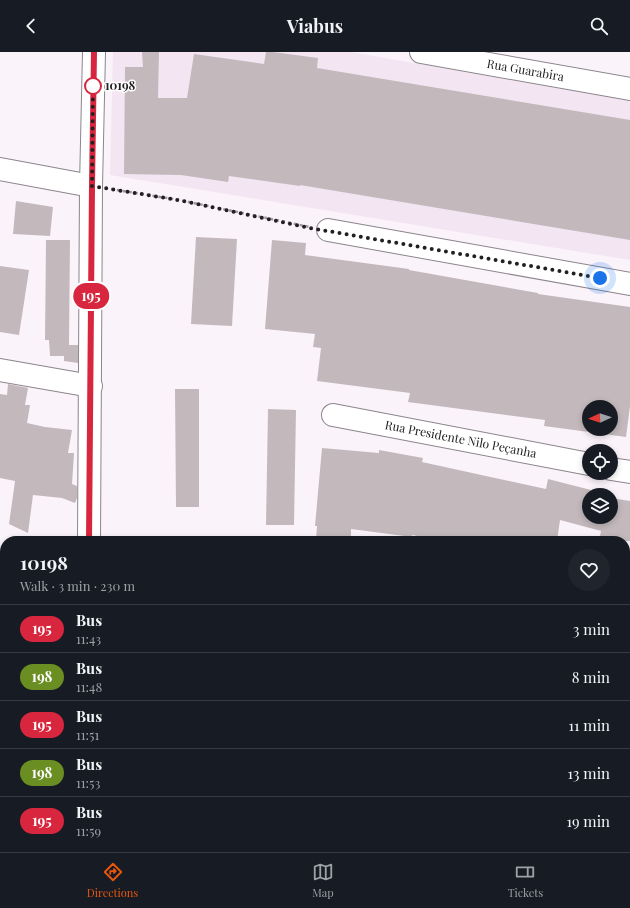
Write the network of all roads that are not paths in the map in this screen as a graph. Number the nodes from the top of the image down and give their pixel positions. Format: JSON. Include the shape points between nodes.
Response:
{"nodes":[{"id":1,"x":94,"y":52,"type":"edge"},
{"id":2,"x":421,"y":52,"type":"edge"},
{"id":3,"x":630,"y":89,"type":"edge"},
{"id":4,"x":0,"y":169,"type":"edge"},
{"id":5,"x":92,"y":186,"type":"junction"},
{"id":6,"x":328,"y":230,"type":"road end"},
{"id":7,"x":630,"y":284,"type":"edge"},
{"id":8,"x":0,"y":370,"type":"edge"},
{"id":9,"x":91,"y":386,"type":"junction"},
{"id":10,"x":333,"y":415,"type":"dead end"},
{"id":11,"x":582,"y":463,"type":"edge"},
{"id":12,"x":618,"y":470,"type":"edge"},
{"id":13,"x":630,"y":472,"type":"edge"},
{"id":14,"x":89,"y":536,"type":"edge"}],
"edges":[{"from":1,"to":5,"type":"street"},
{"from":2,"to":3,"type":"street","name":"Rua Guarabira"},
{"from":4,"to":5,"type":"street"},
{"from":5,"to":9,"type":"street"},
{"from":6,"to":7,"type":"street"},
{"from":8,"to":9,"type":"street"},
{"from":9,"to":14,"type":"street"},
{"from":10,"to":11,"type":"street","name":"Rua Presidente Nilo Peçanha"},
{"from":12,"to":13,"type":"street"}]}
